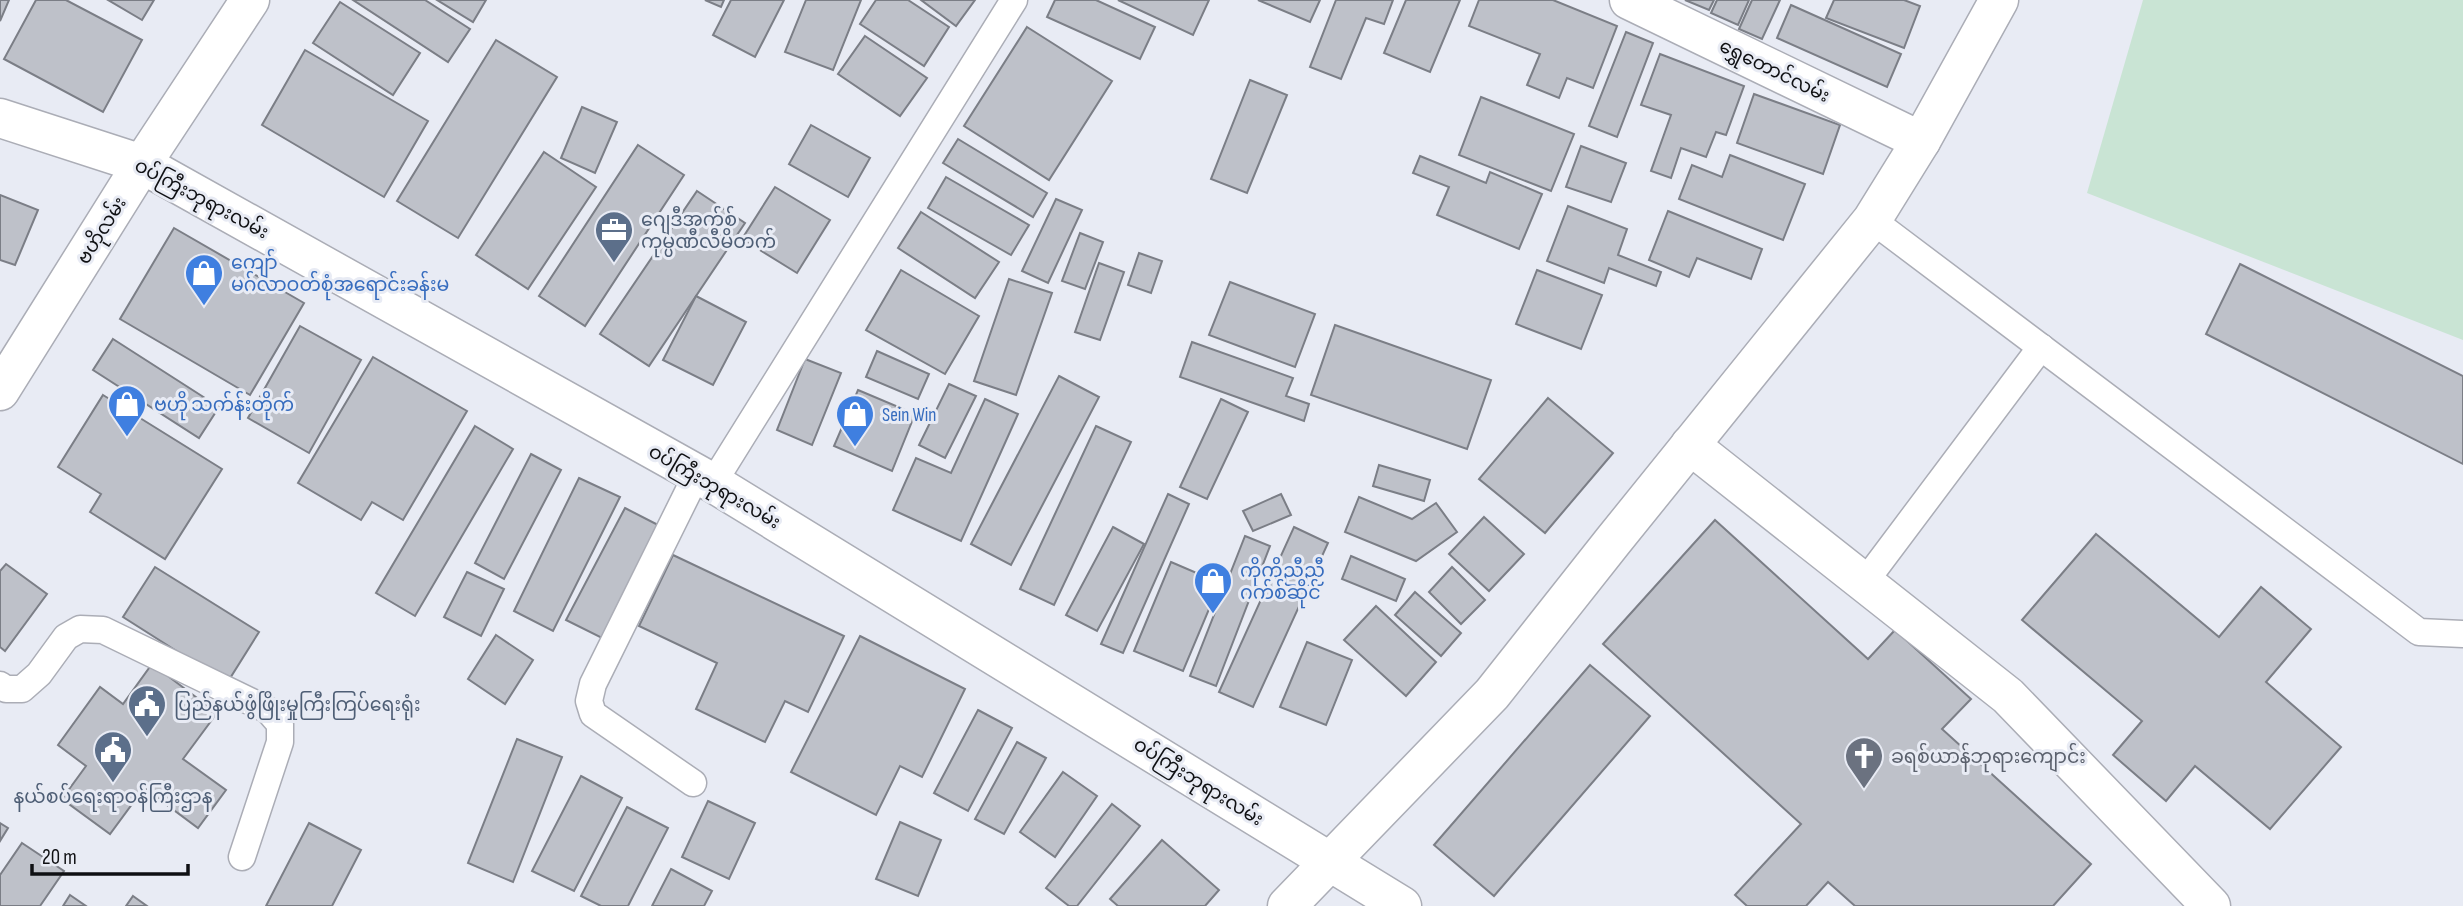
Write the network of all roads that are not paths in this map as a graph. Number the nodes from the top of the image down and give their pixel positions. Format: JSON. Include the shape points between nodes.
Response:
{"nodes":[{"id":1,"x":250,"y":0,"type":"edge"},
{"id":2,"x":1014,"y":0,"type":"edge"},
{"id":3,"x":1629,"y":0,"type":"edge"},
{"id":4,"x":1999,"y":0,"type":"edge"},
{"id":5,"x":0,"y":118,"type":"edge"},
{"id":6,"x":1921,"y":141,"type":"junction"},
{"id":7,"x":142,"y":163,"type":"junction"},
{"id":8,"x":1872,"y":220,"type":"junction"},
{"id":9,"x":2041,"y":347,"type":"junction"},
{"id":10,"x":0,"y":391,"type":"edge"},
{"id":11,"x":1690,"y":445,"type":"junction"},
{"id":12,"x":705,"y":478,"type":"junction"},
{"id":13,"x":1864,"y":583,"type":"junction"},
{"id":14,"x":2463,"y":634,"type":"edge"},
{"id":15,"x":0,"y":685,"type":"edge"},
{"id":16,"x":694,"y":783,"type":"dead end"},
{"id":17,"x":242,"y":858,"type":"dead end"},
{"id":18,"x":1331,"y":861,"type":"junction"},
{"id":19,"x":1287,"y":906,"type":"edge"},
{"id":20,"x":1402,"y":906,"type":"edge"},
{"id":21,"x":2211,"y":906,"type":"edge"}],
"edges":[{"from":1,"to":7,"type":"street","name":"ဗဟိုလမ်း"},
{"from":2,"to":12,"type":"lane"},
{"from":3,"to":6,"type":"street","name":"ရွှေတောင်လမ်း"},
{"from":4,"to":6,"type":"street"},
{"from":5,"to":7,"type":"street","name":"ဝပ်ကြီးဘုရားလမ်း"},
{"from":6,"to":8,"type":"street"},
{"from":7,"to":10,"type":"street","name":"ဗဟိုလမ်း"},
{"from":7,"to":12,"type":"street","name":"ဝပ်ကြီးဘုရားလမ်း"},
{"from":8,"to":9,"type":"lane"},
{"from":8,"to":11,"type":"street"},
{"from":9,"to":13,"type":"lane"},
{"from":9,"to":14,"type":"lane","via":[[2419,632]]},
{"from":11,"to":13,"type":"street"},
{"from":11,"to":18,"type":"street","via":[[1492,694]]},
{"from":12,"to":16,"type":"lane","via":[[593,684],[589,701],[593,714]]},
{"from":12,"to":18,"type":"street","name":"ဝပ်ကြီးဘုရားလမ်း"},
{"from":13,"to":21,"type":"street","via":[[2008,696]]},
{"from":15,"to":17,"type":"lane","via":[[22,690],[66,637],[80,629],[103,630],[268,710],[280,724],[280,742]]},
{"from":18,"to":19,"type":"street"},
{"from":18,"to":20,"type":"street","name":"ဝပ်ကြီးဘုရားလမ်း"}]}
